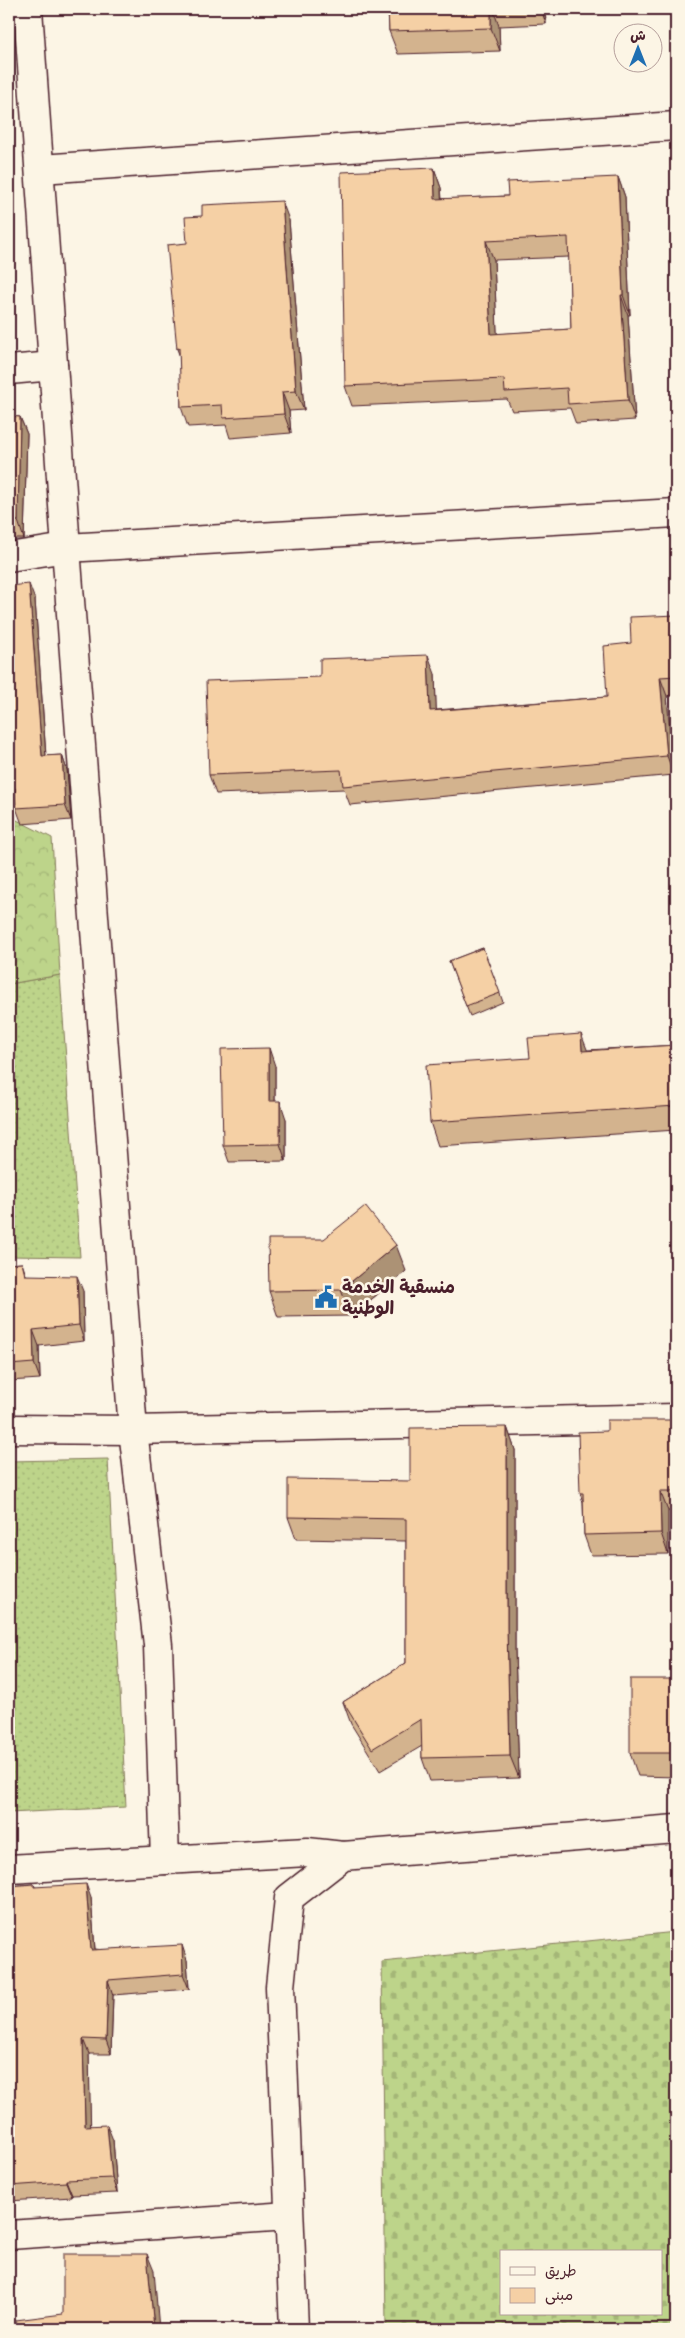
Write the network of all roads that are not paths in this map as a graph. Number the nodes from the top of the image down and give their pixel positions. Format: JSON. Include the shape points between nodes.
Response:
{"nodes":[{"id":1,"x":28,"y":9,"type":"edge"},
{"id":2,"x":676,"y":126,"type":"edge"},
{"id":3,"x":40,"y":169,"type":"junction"},
{"id":4,"x":53,"y":366,"type":"junction"},
{"id":5,"x":9,"y":370,"type":"edge"},
{"id":6,"x":676,"y":513,"type":"edge"},
{"id":7,"x":66,"y":548,"type":"junction"},
{"id":8,"x":9,"y":557,"type":"edge"},
{"id":9,"x":676,"y":1418,"type":"edge"},
{"id":10,"x":9,"y":1429,"type":"edge"},
{"id":11,"x":134,"y":1430,"type":"junction"},
{"id":12,"x":676,"y":1829,"type":"edge"},
{"id":13,"x":343,"y":1856,"type":"junction"},
{"id":14,"x":165,"y":1860,"type":"junction"},
{"id":15,"x":9,"y":1869,"type":"edge"},
{"id":16,"x":288,"y":2216,"type":"junction"},
{"id":17,"x":9,"y":2235,"type":"edge"},
{"id":18,"x":294,"y":2329,"type":"edge"}],
"edges":[{"from":1,"to":3,"type":"street"},
{"from":2,"to":3,"type":"street"},
{"from":3,"to":4,"type":"street"},
{"from":4,"to":5,"type":"street"},
{"from":4,"to":7,"type":"street"},
{"from":6,"to":7,"type":"street"},
{"from":7,"to":8,"type":"street"},
{"from":7,"to":11,"type":"street"},
{"from":9,"to":11,"type":"street"},
{"from":10,"to":11,"type":"street"},
{"from":11,"to":14,"type":"street","via":[[158,1645]]},
{"from":12,"to":13,"type":"street"},
{"from":13,"to":14,"type":"street","via":[[307,1852]]},
{"from":13,"to":16,"type":"street","via":[[289,1898],[280,1987]]},
{"from":14,"to":15,"type":"street"},
{"from":16,"to":17,"type":"street"},
{"from":16,"to":18,"type":"street"}]}
